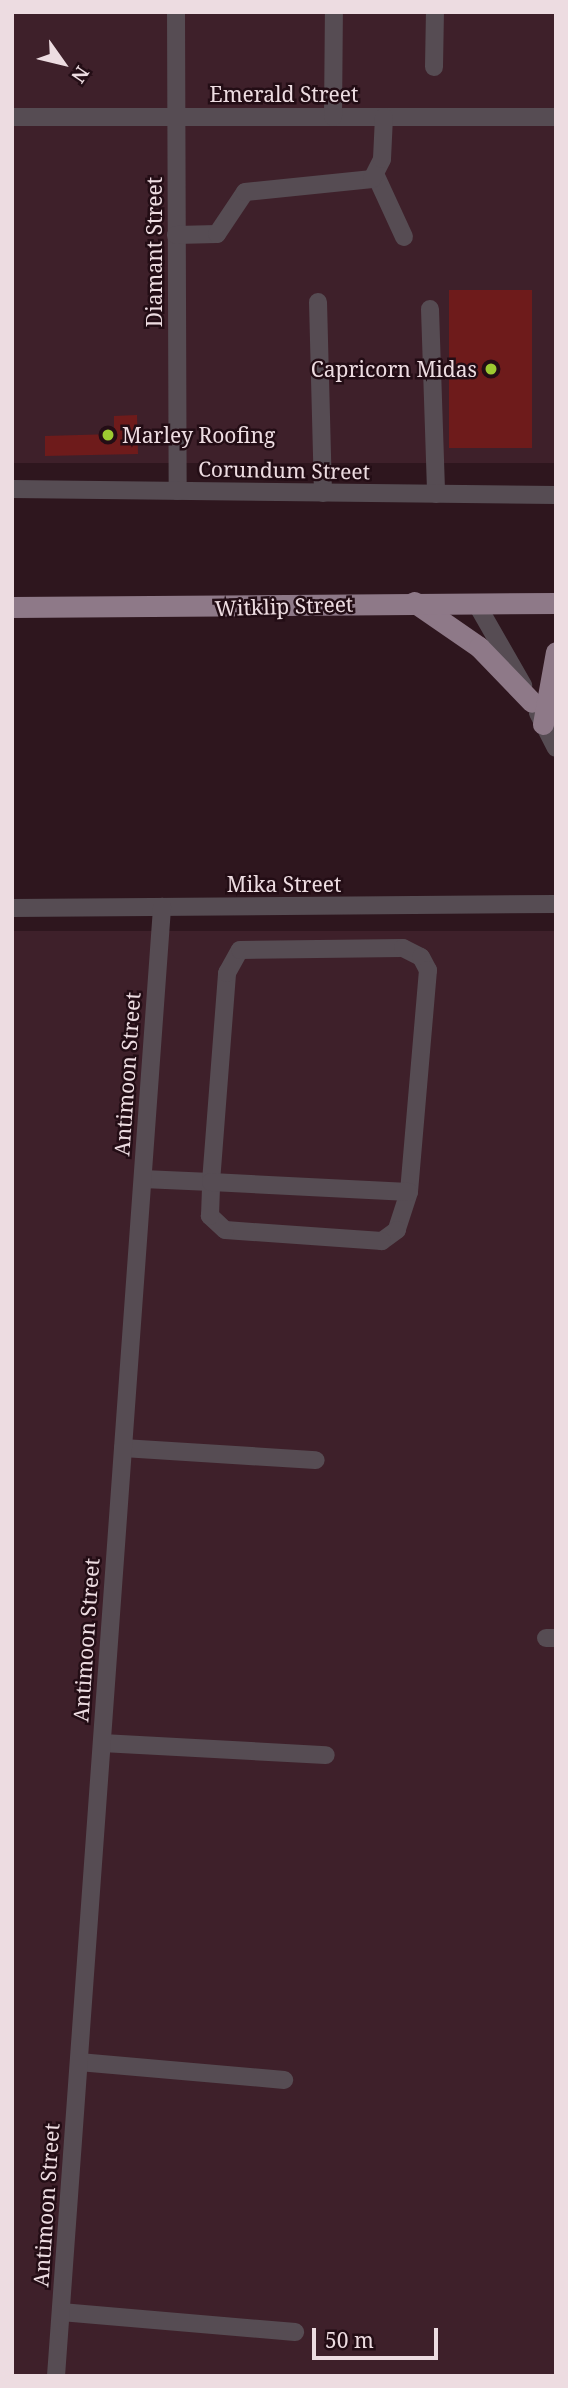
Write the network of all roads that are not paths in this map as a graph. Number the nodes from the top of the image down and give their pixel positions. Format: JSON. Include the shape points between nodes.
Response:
{"nodes":[{"id":1,"x":176,"y":12,"type":"edge"},
{"id":2,"x":334,"y":12,"type":"edge"},
{"id":3,"x":436,"y":12,"type":"edge"},
{"id":4,"x":434,"y":67,"type":"dead end"},
{"id":5,"x":12,"y":117,"type":"edge"},
{"id":6,"x":175,"y":117,"type":"junction"},
{"id":7,"x":333,"y":117,"type":"junction"},
{"id":8,"x":384,"y":117,"type":"junction"},
{"id":9,"x":556,"y":117,"type":"edge"},
{"id":10,"x":376,"y":176,"type":"junction"},
{"id":11,"x":176,"y":235,"type":"junction"},
{"id":12,"x":404,"y":237,"type":"dead end"},
{"id":13,"x":318,"y":302,"type":"dead end"},
{"id":14,"x":430,"y":309,"type":"dead end"},
{"id":15,"x":12,"y":489,"type":"edge"},
{"id":16,"x":178,"y":491,"type":"junction"},
{"id":17,"x":323,"y":493,"type":"junction"},
{"id":18,"x":436,"y":494,"type":"junction"},
{"id":19,"x":556,"y":495,"type":"edge"},
{"id":20,"x":414,"y":601,"type":"junction"},
{"id":21,"x":476,"y":603,"type":"junction"},
{"id":22,"x":556,"y":603,"type":"edge"},
{"id":23,"x":18,"y":606,"type":"edge"},
{"id":24,"x":556,"y":652,"type":"edge"},
{"id":25,"x":532,"y":702,"type":"junction"},
{"id":26,"x":543,"y":724,"type":"junction"},
{"id":27,"x":556,"y":748,"type":"edge"},
{"id":28,"x":556,"y":904,"type":"edge"},
{"id":29,"x":162,"y":907,"type":"junction"},
{"id":30,"x":12,"y":908,"type":"edge"},
{"id":31,"x":143,"y":1179,"type":"junction"},
{"id":32,"x":211,"y":1182,"type":"junction"},
{"id":33,"x":409,"y":1192,"type":"junction"},
{"id":34,"x":123,"y":1448,"type":"junction"},
{"id":35,"x":316,"y":1460,"type":"dead end"},
{"id":36,"x":102,"y":1743,"type":"junction"},
{"id":37,"x":326,"y":1755,"type":"dead end"},
{"id":38,"x":79,"y":2063,"type":"junction"},
{"id":39,"x":284,"y":2080,"type":"dead end"},
{"id":40,"x":61,"y":2312,"type":"junction"},
{"id":41,"x":295,"y":2333,"type":"dead end"},
{"id":42,"x":56,"y":2376,"type":"edge"}],
"edges":[{"from":1,"to":6,"type":"street","name":"Diamant Street"},
{"from":2,"to":7,"type":"street"},
{"from":3,"to":4,"type":"street"},
{"from":5,"to":6,"type":"street","name":"Emerald Street"},
{"from":6,"to":7,"type":"street","name":"Emerald Street"},
{"from":6,"to":11,"type":"street","name":"Diamant Street"},
{"from":7,"to":8,"type":"street","name":"Emerald Street"},
{"from":8,"to":9,"type":"street","name":"Emerald Street"},
{"from":8,"to":10,"type":"street"},
{"from":10,"to":11,"type":"street","via":[[245,192],[217,234]]},
{"from":10,"to":12,"type":"street"},
{"from":11,"to":16,"type":"street","name":"Diamant Street"},
{"from":13,"to":17,"type":"street"},
{"from":14,"to":18,"type":"street"},
{"from":15,"to":16,"type":"street","name":"Corundum Street"},
{"from":16,"to":17,"type":"street","name":"Corundum Street"},
{"from":17,"to":18,"type":"street","name":"Corundum Street"},
{"from":18,"to":19,"type":"street","name":"Corundum Street"},
{"from":20,"to":21,"type":"main road","name":"Witklip Street"},
{"from":20,"to":23,"type":"main road","name":"Witklip Street"},
{"from":20,"to":25,"type":"main road","via":[[479,647]]},
{"from":21,"to":22,"type":"main road","name":"Witklip Street"},
{"from":21,"to":25,"type":"street"},
{"from":24,"to":26,"type":"main road"},
{"from":25,"to":26,"type":"street"},
{"from":26,"to":27,"type":"street"},
{"from":28,"to":29,"type":"street","name":"Mika Street"},
{"from":29,"to":30,"type":"street","name":"Mika Street"},
{"from":29,"to":31,"type":"street","name":"Antimoon Street"},
{"from":31,"to":32,"type":"street"},
{"from":31,"to":34,"type":"street","name":"Antimoon Street"},
{"from":32,"to":33,"type":"street"},
{"from":32,"to":33,"type":"street","via":[[210,1216],[225,1230],[382,1241],[403,1221]]},
{"from":32,"to":33,"type":"street","via":[[233,958],[250,948],[403,948],[421,957],[428,970]]},
{"from":34,"to":35,"type":"street"},
{"from":34,"to":36,"type":"street","name":"Antimoon Street"},
{"from":36,"to":37,"type":"street"},
{"from":36,"to":38,"type":"street","name":"Antimoon Street"},
{"from":38,"to":39,"type":"street"},
{"from":38,"to":40,"type":"street","name":"Antimoon Street"},
{"from":40,"to":41,"type":"street"},
{"from":40,"to":42,"type":"street","name":"Antimoon Street"}]}
